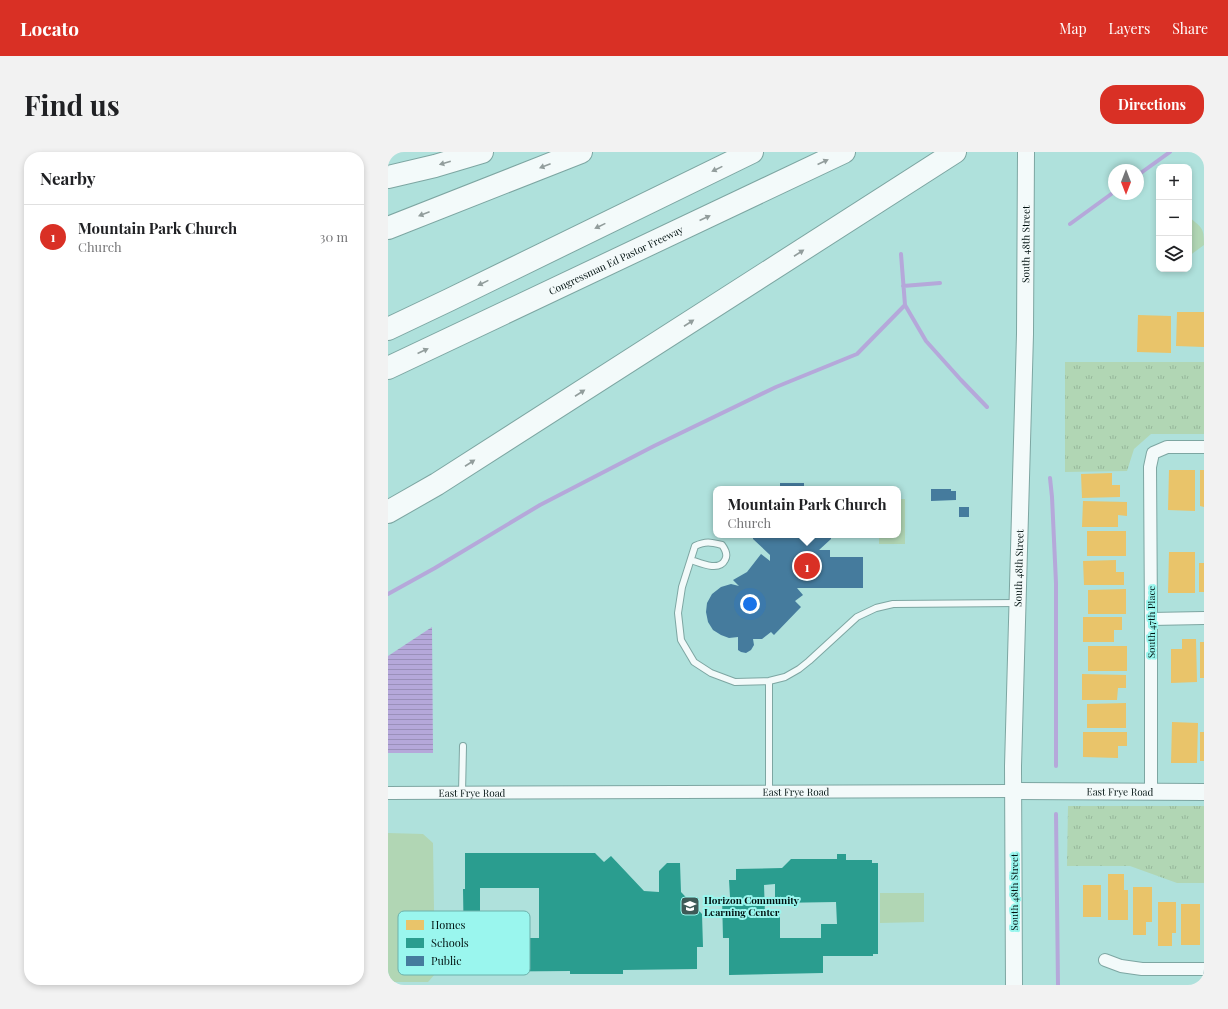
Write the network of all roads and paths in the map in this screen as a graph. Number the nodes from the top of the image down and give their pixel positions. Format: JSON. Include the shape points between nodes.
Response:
{"nodes":[{"id":1,"x":482,"y":152,"type":"edge"},
{"id":2,"x":581,"y":152,"type":"edge"},
{"id":3,"x":752,"y":152,"type":"edge"},
{"id":4,"x":844,"y":152,"type":"edge"},
{"id":5,"x":955,"y":152,"type":"edge"},
{"id":6,"x":1026,"y":152,"type":"edge"},
{"id":7,"x":388,"y":177,"type":"edge"},
{"id":8,"x":388,"y":228,"type":"edge"},
{"id":9,"x":388,"y":329,"type":"edge"},
{"id":10,"x":388,"y":368,"type":"edge"},
{"id":11,"x":1204,"y":447,"type":"edge"},
{"id":12,"x":437,"y":484,"type":"junction"},
{"id":13,"x":388,"y":512,"type":"edge"},
{"id":14,"x":388,"y":522,"type":"edge"},
{"id":15,"x":691,"y":560,"type":"junction"},
{"id":16,"x":1018,"y":603,"type":"junction"},
{"id":17,"x":1204,"y":618,"type":"edge"},
{"id":18,"x":1151,"y":619,"type":"junction"},
{"id":19,"x":768,"y":681,"type":"junction"},
{"id":20,"x":463,"y":746,"type":"dead end"},
{"id":21,"x":1013,"y":791,"type":"junction"},
{"id":22,"x":769,"y":792,"type":"junction"},
{"id":23,"x":1151,"y":792,"type":"junction"},
{"id":24,"x":1204,"y":792,"type":"edge"},
{"id":25,"x":388,"y":793,"type":"edge"},
{"id":26,"x":462,"y":793,"type":"junction"},
{"id":27,"x":1105,"y":960,"type":"dead end"},
{"id":28,"x":1204,"y":969,"type":"edge"},
{"id":29,"x":1014,"y":985,"type":"edge"}],
"edges":[{"from":1,"to":7,"type":"highway","one_way":true},
{"from":2,"to":8,"type":"highway","one_way":true},
{"from":3,"to":9,"type":"highway","one_way":true},
{"from":10,"to":4,"type":"highway","name":"Congressman Ed Pastor Freeway","one_way":true},
{"from":12,"to":5,"type":"highway","one_way":true},
{"from":6,"to":16,"type":"street","name":"South 48th Street","via":[[1025,334]]},
{"from":11,"to":18,"type":"street","name":"South 47th Place","via":[[1167,447],[1153,453],[1150,467]]},
{"from":12,"to":13,"type":"highway"},
{"from":12,"to":14,"type":"highway"},
{"from":15,"to":15,"type":"lane","via":[[695,546],[704,542],[722,545],[725,550],[725,561],[717,566]]},
{"from":15,"to":19,"type":"lane","via":[[682,587],[678,613],[681,640],[694,662],[711,673],[735,682]]},
{"from":16,"to":19,"type":"lane","via":[[893,604],[876,608],[857,617],[799,669],[785,677]]},
{"from":16,"to":21,"type":"street","name":"South 48th Street"},
{"from":17,"to":18,"type":"street"},
{"from":18,"to":23,"type":"street","name":"South 47th Place"},
{"from":19,"to":22,"type":"lane"},
{"from":20,"to":26,"type":"lane"},
{"from":21,"to":22,"type":"street","name":"East Frye Road"},
{"from":21,"to":23,"type":"street","name":"East Frye Road"},
{"from":21,"to":29,"type":"street","name":"South 48th Street"},
{"from":22,"to":26,"type":"street","name":"East Frye Road"},
{"from":23,"to":24,"type":"street","name":"East Frye Road"},
{"from":25,"to":26,"type":"street","name":"East Frye Road"},
{"from":27,"to":28,"type":"street","via":[[1121,966],[1142,969]]}]}
